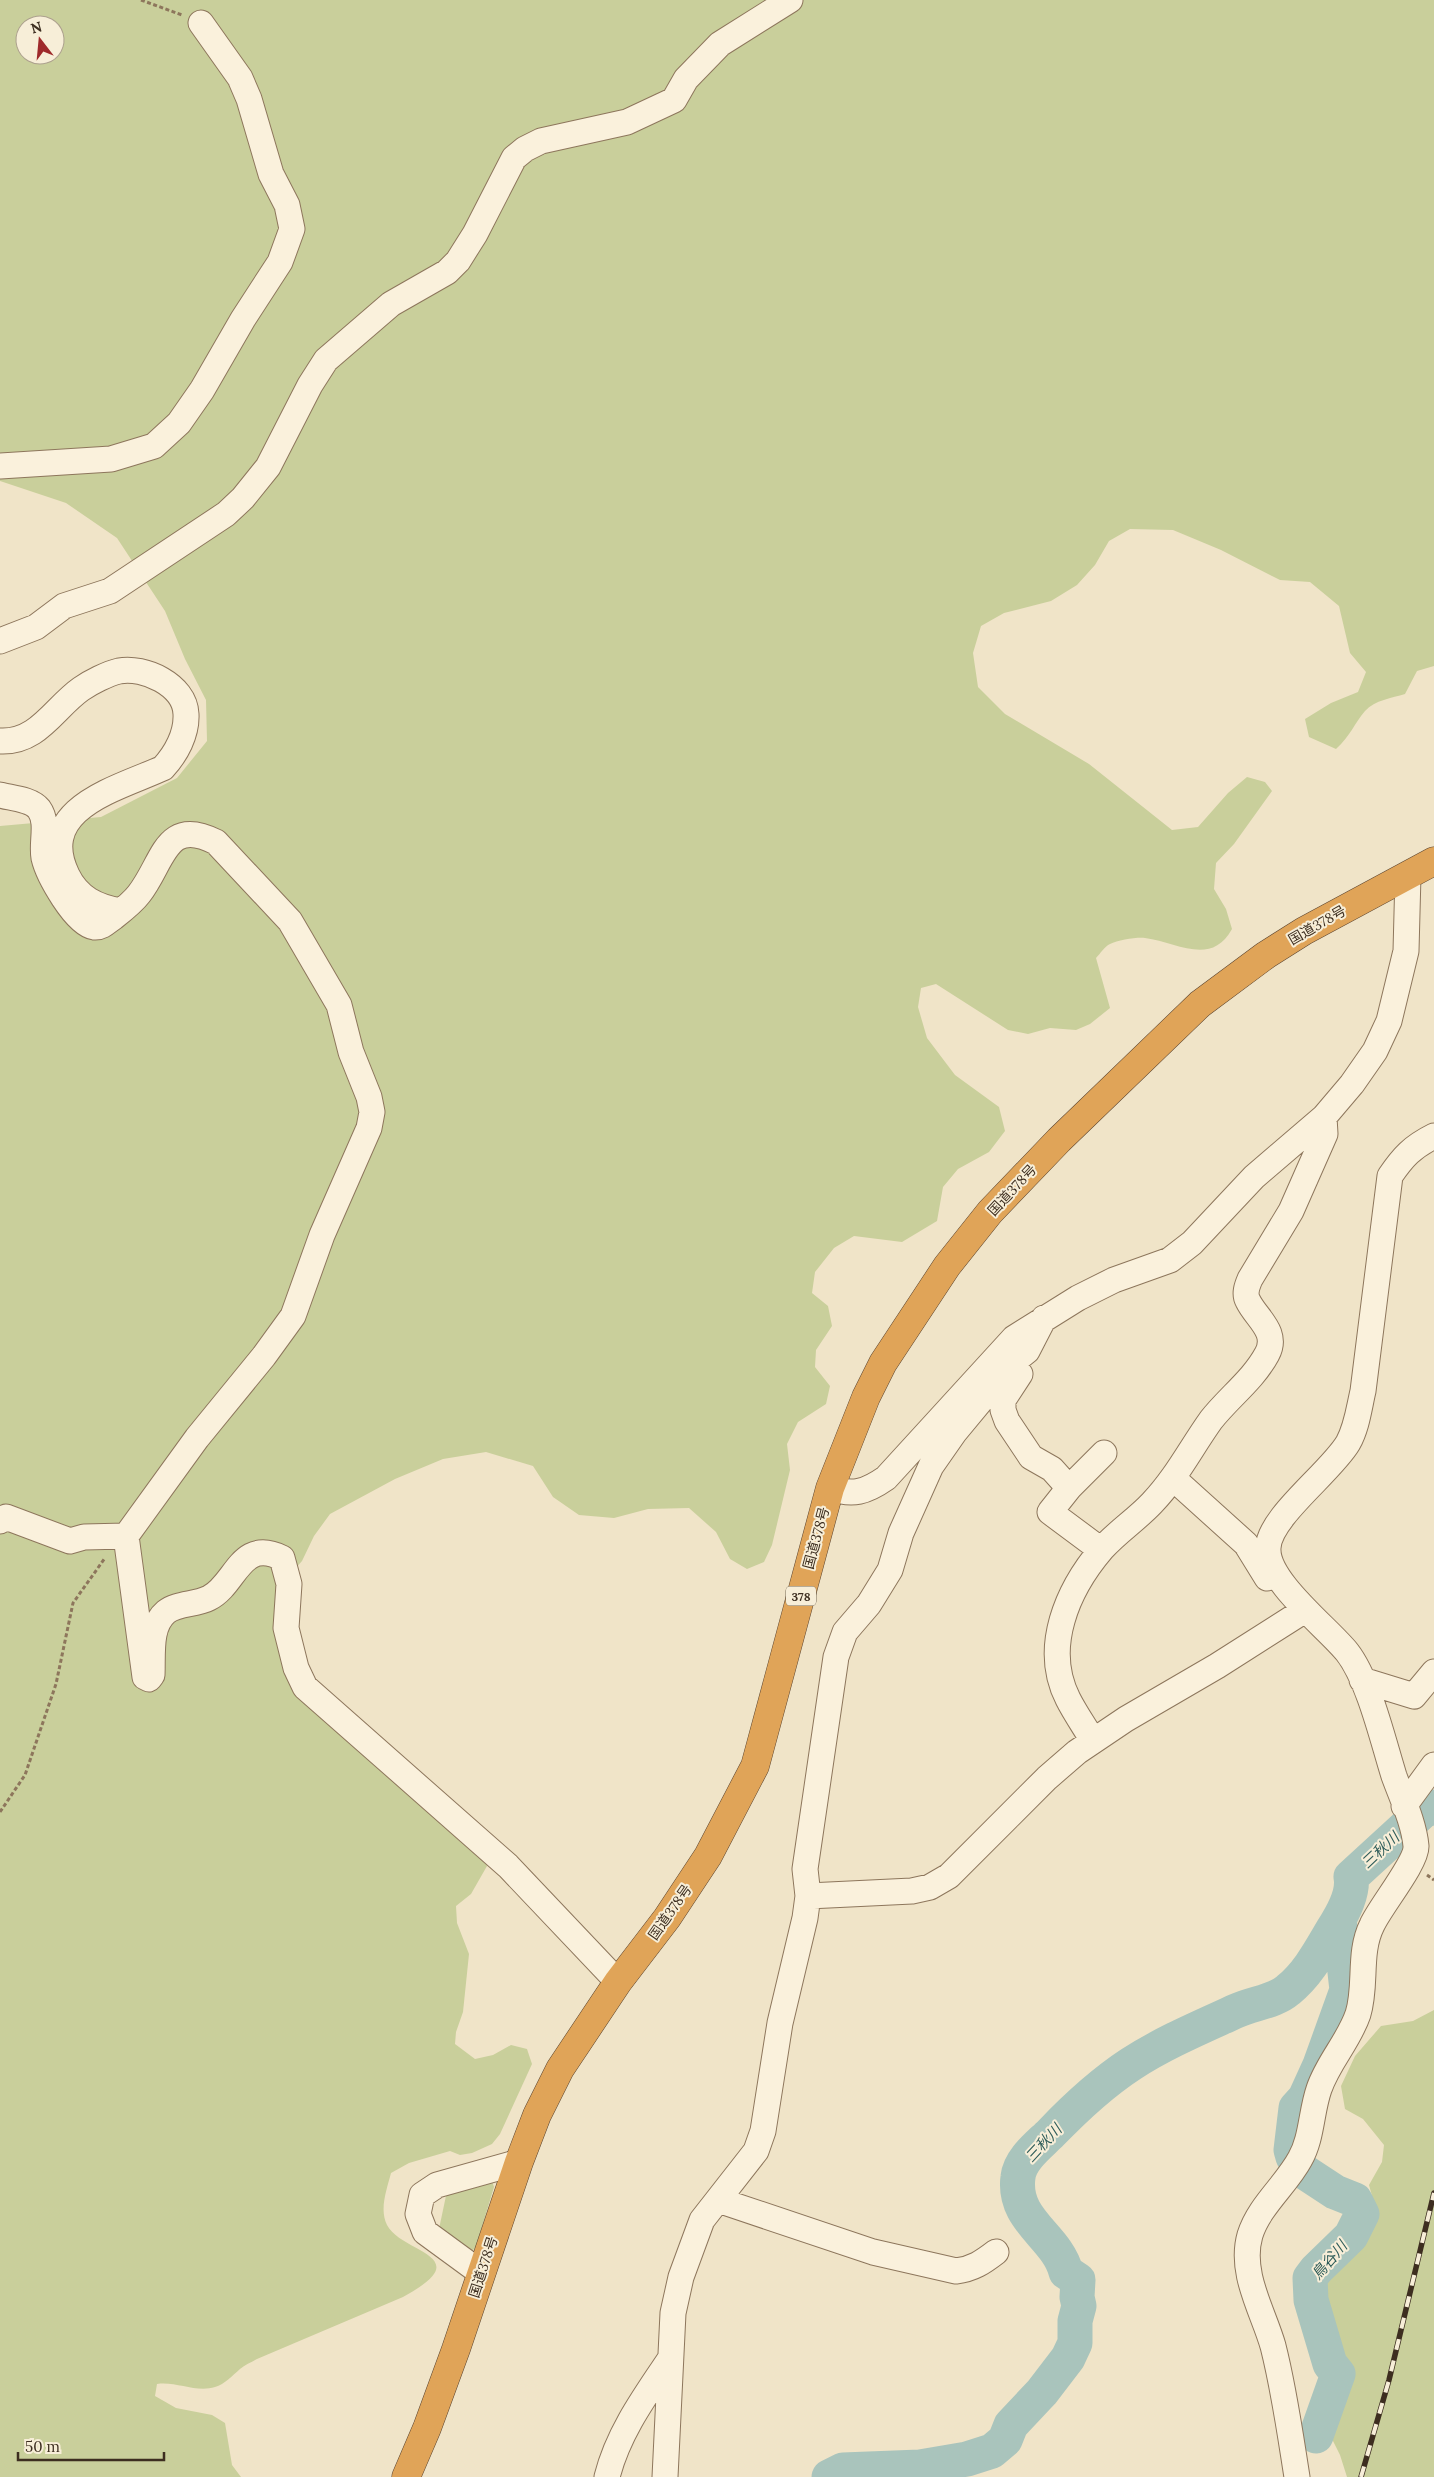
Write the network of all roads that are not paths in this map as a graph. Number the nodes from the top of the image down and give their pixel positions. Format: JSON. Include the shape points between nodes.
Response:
{"nodes":[{"id":1,"x":790,"y":0,"type":"edge"},
{"id":2,"x":201,"y":24,"type":"road end"},
{"id":3,"x":0,"y":466,"type":"edge"},
{"id":4,"x":0,"y":641,"type":"edge"},
{"id":5,"x":0,"y":741,"type":"edge"},
{"id":6,"x":0,"y":795,"type":"edge"},
{"id":7,"x":1434,"y":862,"type":"edge"},
{"id":8,"x":1408,"y":875,"type":"junction"},
{"id":9,"x":121,"y":911,"type":"junction"},
{"id":10,"x":1324,"y":1117,"type":"junction"},
{"id":11,"x":1434,"y":1136,"type":"edge"},
{"id":12,"x":1044,"y":1318,"type":"junction"},
{"id":13,"x":1027,"y":1351,"type":"junction"},
{"id":14,"x":1104,"y":1453,"type":"dead end"},
{"id":15,"x":1174,"y":1479,"type":"junction"},
{"id":16,"x":830,"y":1488,"type":"junction"},
{"id":17,"x":1069,"y":1488,"type":"junction"},
{"id":18,"x":0,"y":1521,"type":"edge"},
{"id":19,"x":126,"y":1536,"type":"junction"},
{"id":20,"x":1101,"y":1550,"type":"junction"},
{"id":21,"x":1286,"y":1585,"type":"junction"},
{"id":22,"x":1305,"y":1610,"type":"junction"},
{"id":23,"x":1434,"y":1672,"type":"edge"},
{"id":24,"x":1362,"y":1680,"type":"junction"},
{"id":25,"x":1093,"y":1741,"type":"junction"},
{"id":26,"x":1434,"y":1765,"type":"edge"},
{"id":27,"x":1406,"y":1811,"type":"junction"},
{"id":28,"x":808,"y":1896,"type":"junction"},
{"id":29,"x":618,"y":1982,"type":"junction"},
{"id":30,"x":519,"y":2162,"type":"junction"},
{"id":31,"x":718,"y":2200,"type":"junction"},
{"id":32,"x":996,"y":2252,"type":"dead end"},
{"id":33,"x":481,"y":2273,"type":"junction"},
{"id":34,"x":671,"y":2358,"type":"junction"},
{"id":35,"x":406,"y":2477,"type":"edge"},
{"id":36,"x":607,"y":2477,"type":"edge"},
{"id":37,"x":665,"y":2477,"type":"edge"},
{"id":38,"x":1297,"y":2477,"type":"edge"}],
"edges":[{"from":1,"to":4,"type":"street","via":[[720,44],[686,79],[674,100],[627,122],[541,141],[525,148],[514,158],[458,261],[447,272],[391,304],[326,360],[268,467],[226,514],[110,591],[64,606],[36,627]]},
{"from":2,"to":3,"type":"street","via":[[240,78],[271,174],[287,205],[292,229],[280,262],[202,390],[179,423],[154,446],[111,459]]},
{"from":5,"to":9,"type":"street","via":[[27,736],[46,724],[80,689],[119,671],[141,670],[157,676],[181,699],[186,712],[184,734],[168,764],[88,802],[72,814],[63,827],[61,862],[72,885],[86,899],[101,907]]},
{"from":6,"to":9,"type":"street","via":[[29,802],[38,808],[43,818],[44,856],[49,876],[81,919],[94,927],[104,925]]},
{"from":7,"to":8,"type":"highway","name":"国道378号","number":"378"},
{"from":8,"to":10,"type":"street","via":[[1406,950],[1389,1021],[1370,1057]]},
{"from":8,"to":16,"type":"highway","name":"国道378号","number":"378","via":[[1266,955],[1200,1004],[1059,1140],[997,1205],[947,1266],[883,1363]]},
{"from":9,"to":19,"type":"street","via":[[140,894],[172,840],[186,833],[216,842],[290,921],[338,1005],[372,1112],[369,1128],[322,1235],[293,1316],[197,1438]]},
{"from":10,"to":12,"type":"street","via":[[1254,1177],[1192,1243],[1170,1260],[1114,1280]]},
{"from":10,"to":15,"type":"street","via":[[1325,1134],[1291,1211],[1246,1290],[1247,1300],[1267,1327],[1271,1340],[1269,1352],[1258,1369],[1211,1421]]},
{"from":11,"to":21,"type":"street","via":[[1416,1145],[1390,1176],[1363,1391],[1349,1442],[1272,1533],[1268,1546],[1270,1561]]},
{"from":12,"to":13,"type":"street"},
{"from":12,"to":16,"type":"street","via":[[1014,1338],[997,1355],[886,1478],[870,1489],[846,1494]]},
{"from":13,"to":17,"type":"street","via":[[1025,1363],[1003,1400],[1003,1410],[1031,1457],[1052,1469]]},
{"from":13,"to":28,"type":"street","via":[[1012,1363],[931,1466],[890,1570],[869,1604],[845,1632],[836,1657],[805,1869]]},
{"from":14,"to":17,"type":"street"},
{"from":15,"to":20,"type":"street"},
{"from":15,"to":21,"type":"street","via":[[1246,1544],[1270,1582]]},
{"from":16,"to":29,"type":"highway","name":"国道378号","number":"378","via":[[756,1766],[708,1856],[667,1918]]},
{"from":17,"to":20,"type":"street","via":[[1050,1512]]},
{"from":18,"to":19,"type":"street","via":[[6,1517],[70,1541],[84,1537]]},
{"from":19,"to":29,"type":"street","via":[[145,1677],[149,1679],[152,1674],[155,1628],[166,1612],[210,1598],[245,1559],[272,1553],[282,1558],[289,1584],[286,1628],[296,1668],[305,1687],[508,1866]]},
{"from":20,"to":25,"type":"street","via":[[1079,1583],[1062,1618],[1056,1656],[1067,1698]]},
{"from":21,"to":22,"type":"street"},
{"from":22,"to":24,"type":"street","via":[[1348,1653]]},
{"from":22,"to":25,"type":"street"},
{"from":23,"to":24,"type":"street","via":[[1414,1696]]},
{"from":24,"to":27,"type":"street"},
{"from":25,"to":28,"type":"street","via":[[1047,1778],[949,1876],[930,1887],[891,1893]]},
{"from":26,"to":27,"type":"street"},
{"from":27,"to":38,"type":"street","via":[[1415,1853],[1372,1923],[1367,1937],[1359,2011],[1318,2090],[1302,2156],[1250,2235],[1248,2251],[1253,2292],[1273,2345]]},
{"from":28,"to":31,"type":"street","via":[[780,2023],[761,2138],[756,2151]]},
{"from":29,"to":30,"type":"highway","name":"国道378号","number":"378","via":[[560,2069]]},
{"from":30,"to":33,"type":"highway","name":"国道378号","number":"378"},
{"from":30,"to":33,"type":"street","via":[[437,2185],[422,2195],[418,2214],[425,2232]]},
{"from":31,"to":32,"type":"street","via":[[873,2252],[956,2271],[979,2265]]},
{"from":31,"to":34,"type":"street","via":[[702,2220],[681,2277],[673,2312]]},
{"from":33,"to":35,"type":"highway","name":"国道378号","number":"378","via":[[427,2428]]},
{"from":34,"to":36,"type":"street","via":[[631,2418],[612,2458]]},
{"from":34,"to":37,"type":"street"}]}
